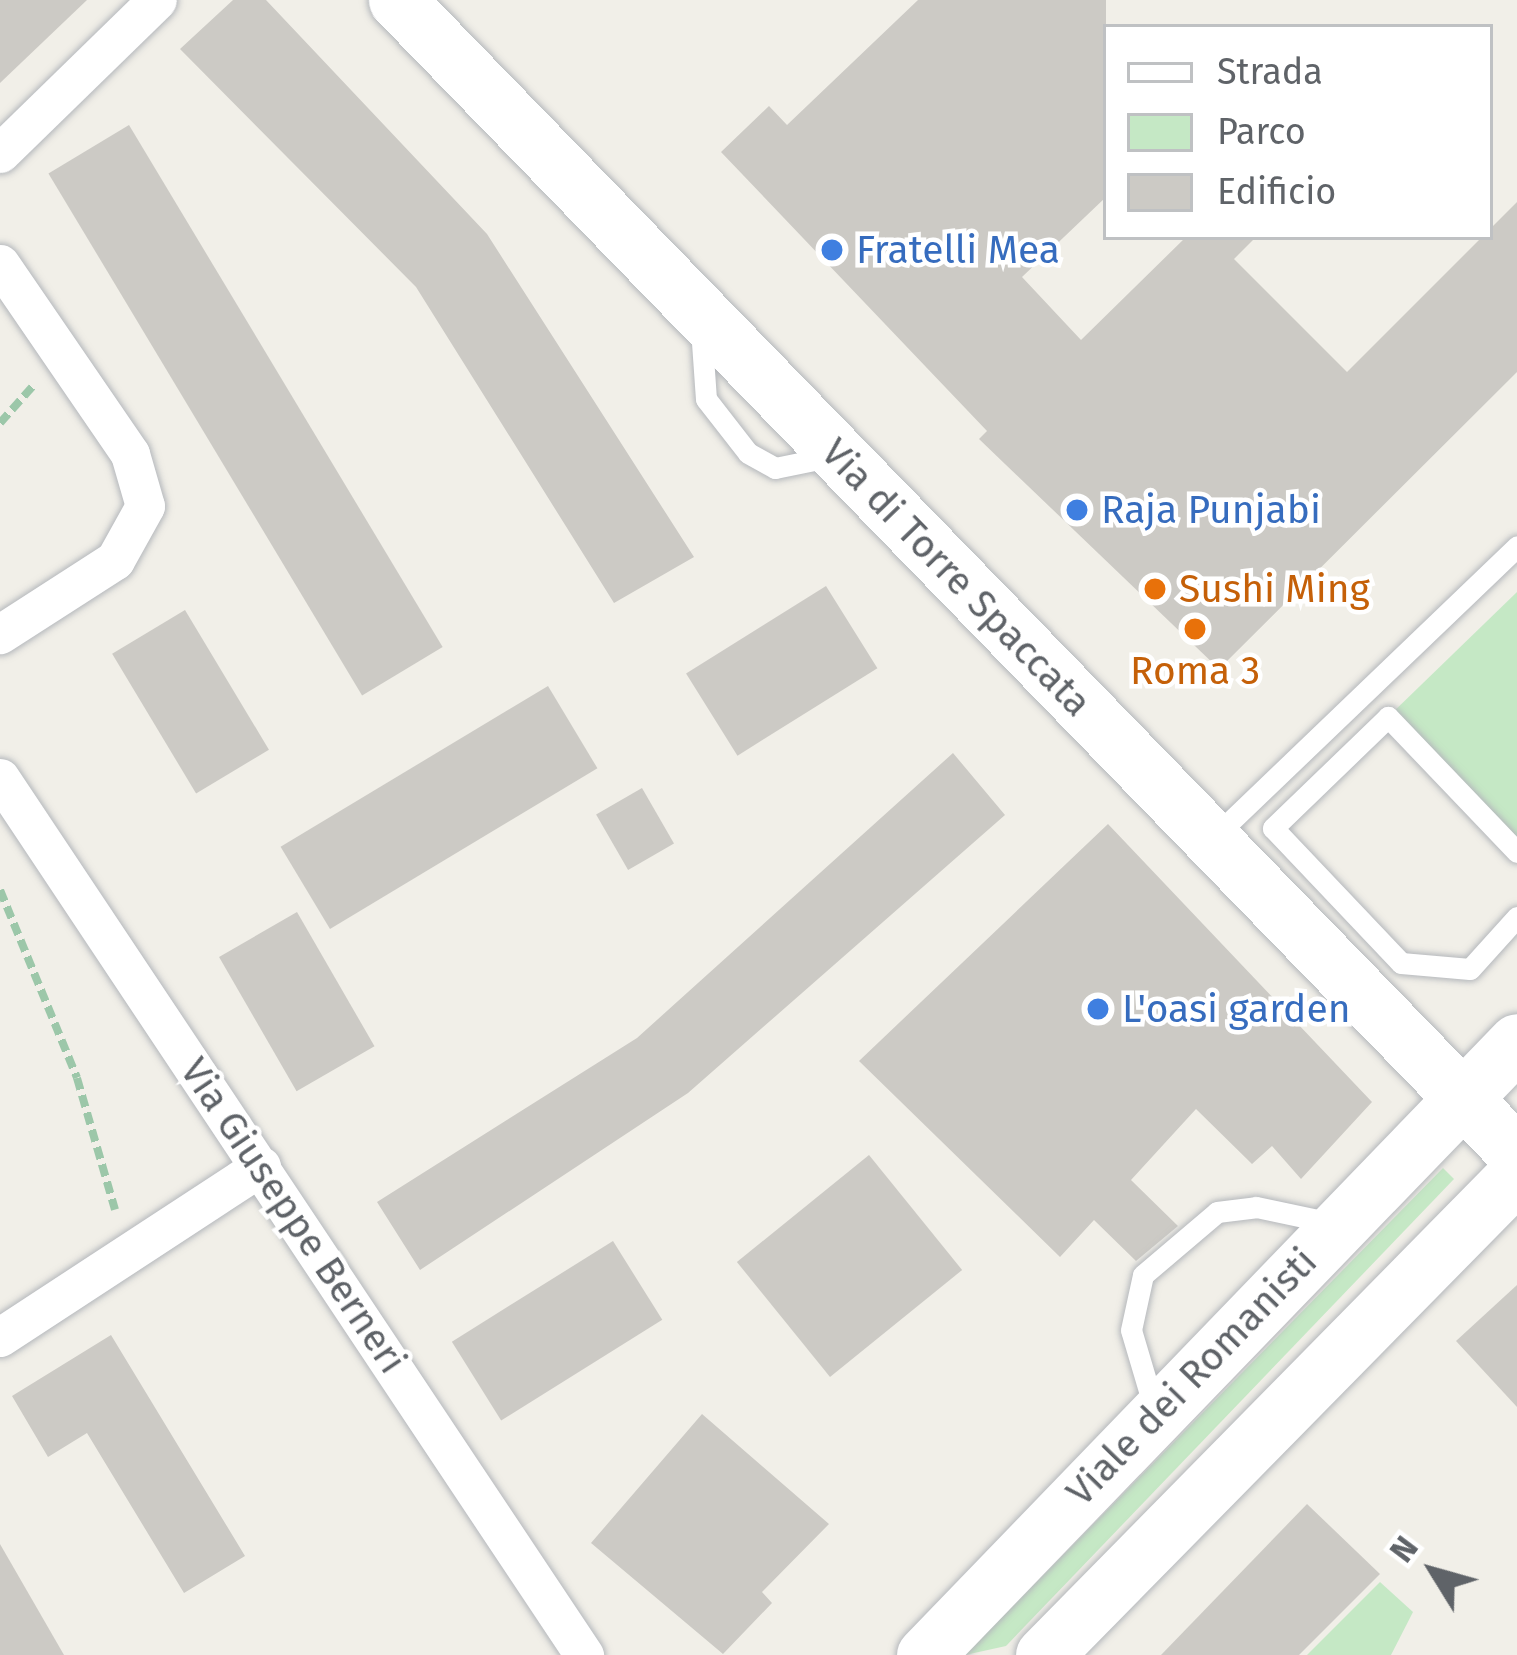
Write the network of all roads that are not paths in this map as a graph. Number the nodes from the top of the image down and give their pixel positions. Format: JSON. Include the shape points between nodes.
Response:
{"nodes":[{"id":1,"x":157,"y":0,"type":"edge"},
{"id":2,"x":397,"y":0,"type":"edge"},
{"id":3,"x":0,"y":153,"type":"edge"},
{"id":4,"x":0,"y":264,"type":"edge"},
{"id":5,"x":1517,"y":546,"type":"edge"},
{"id":6,"x":0,"y":634,"type":"edge"},
{"id":7,"x":0,"y":778,"type":"edge"},
{"id":8,"x":1210,"y":842,"type":"junction"},
{"id":9,"x":1517,"y":852,"type":"edge"},
{"id":10,"x":1517,"y":917,"type":"edge"},
{"id":11,"x":1517,"y":1042,"type":"edge"},
{"id":12,"x":1459,"y":1099,"type":"junction"},
{"id":13,"x":1517,"y":1154,"type":"edge"},
{"id":14,"x":261,"y":1166,"type":"junction"},
{"id":15,"x":1517,"y":1174,"type":"edge"},
{"id":16,"x":1339,"y":1225,"type":"junction"},
{"id":17,"x":0,"y":1337,"type":"edge"},
{"id":18,"x":1156,"y":1415,"type":"junction"},
{"id":19,"x":584,"y":1655,"type":"edge"},
{"id":20,"x":925,"y":1655,"type":"edge"},
{"id":21,"x":1044,"y":1655,"type":"edge"}],
"edges":[{"from":1,"to":3,"type":"street"},
{"from":2,"to":8,"type":"street","name":"Via di Torre Spaccata"},
{"from":4,"to":6,"type":"street","via":[[130,454],[145,506],[115,560]]},
{"from":5,"to":8,"type":"lane"},
{"from":7,"to":14,"type":"street","name":"Via Giuseppe Berneri"},
{"from":8,"to":12,"type":"street","name":"Via di Torre Spaccata"},
{"from":9,"to":10,"type":"lane","via":[[1388,716],[1273,829],[1401,963],[1470,969]]},
{"from":11,"to":12,"type":"street","name":"Viale dei Romanisti"},
{"from":12,"to":13,"type":"street","name":"Via di Torre Spaccata"},
{"from":12,"to":16,"type":"street","name":"Viale dei Romanisti"},
{"from":14,"to":17,"type":"street"},
{"from":14,"to":19,"type":"street","name":"Via Giuseppe Berneri"},
{"from":15,"to":21,"type":"street"},
{"from":16,"to":18,"type":"street","name":"Viale dei Romanisti"},
{"from":16,"to":18,"type":"lane","via":[[1235,1208],[1143,1275],[1131,1330]]},
{"from":18,"to":20,"type":"street","name":"Viale dei Romanisti"}]}
